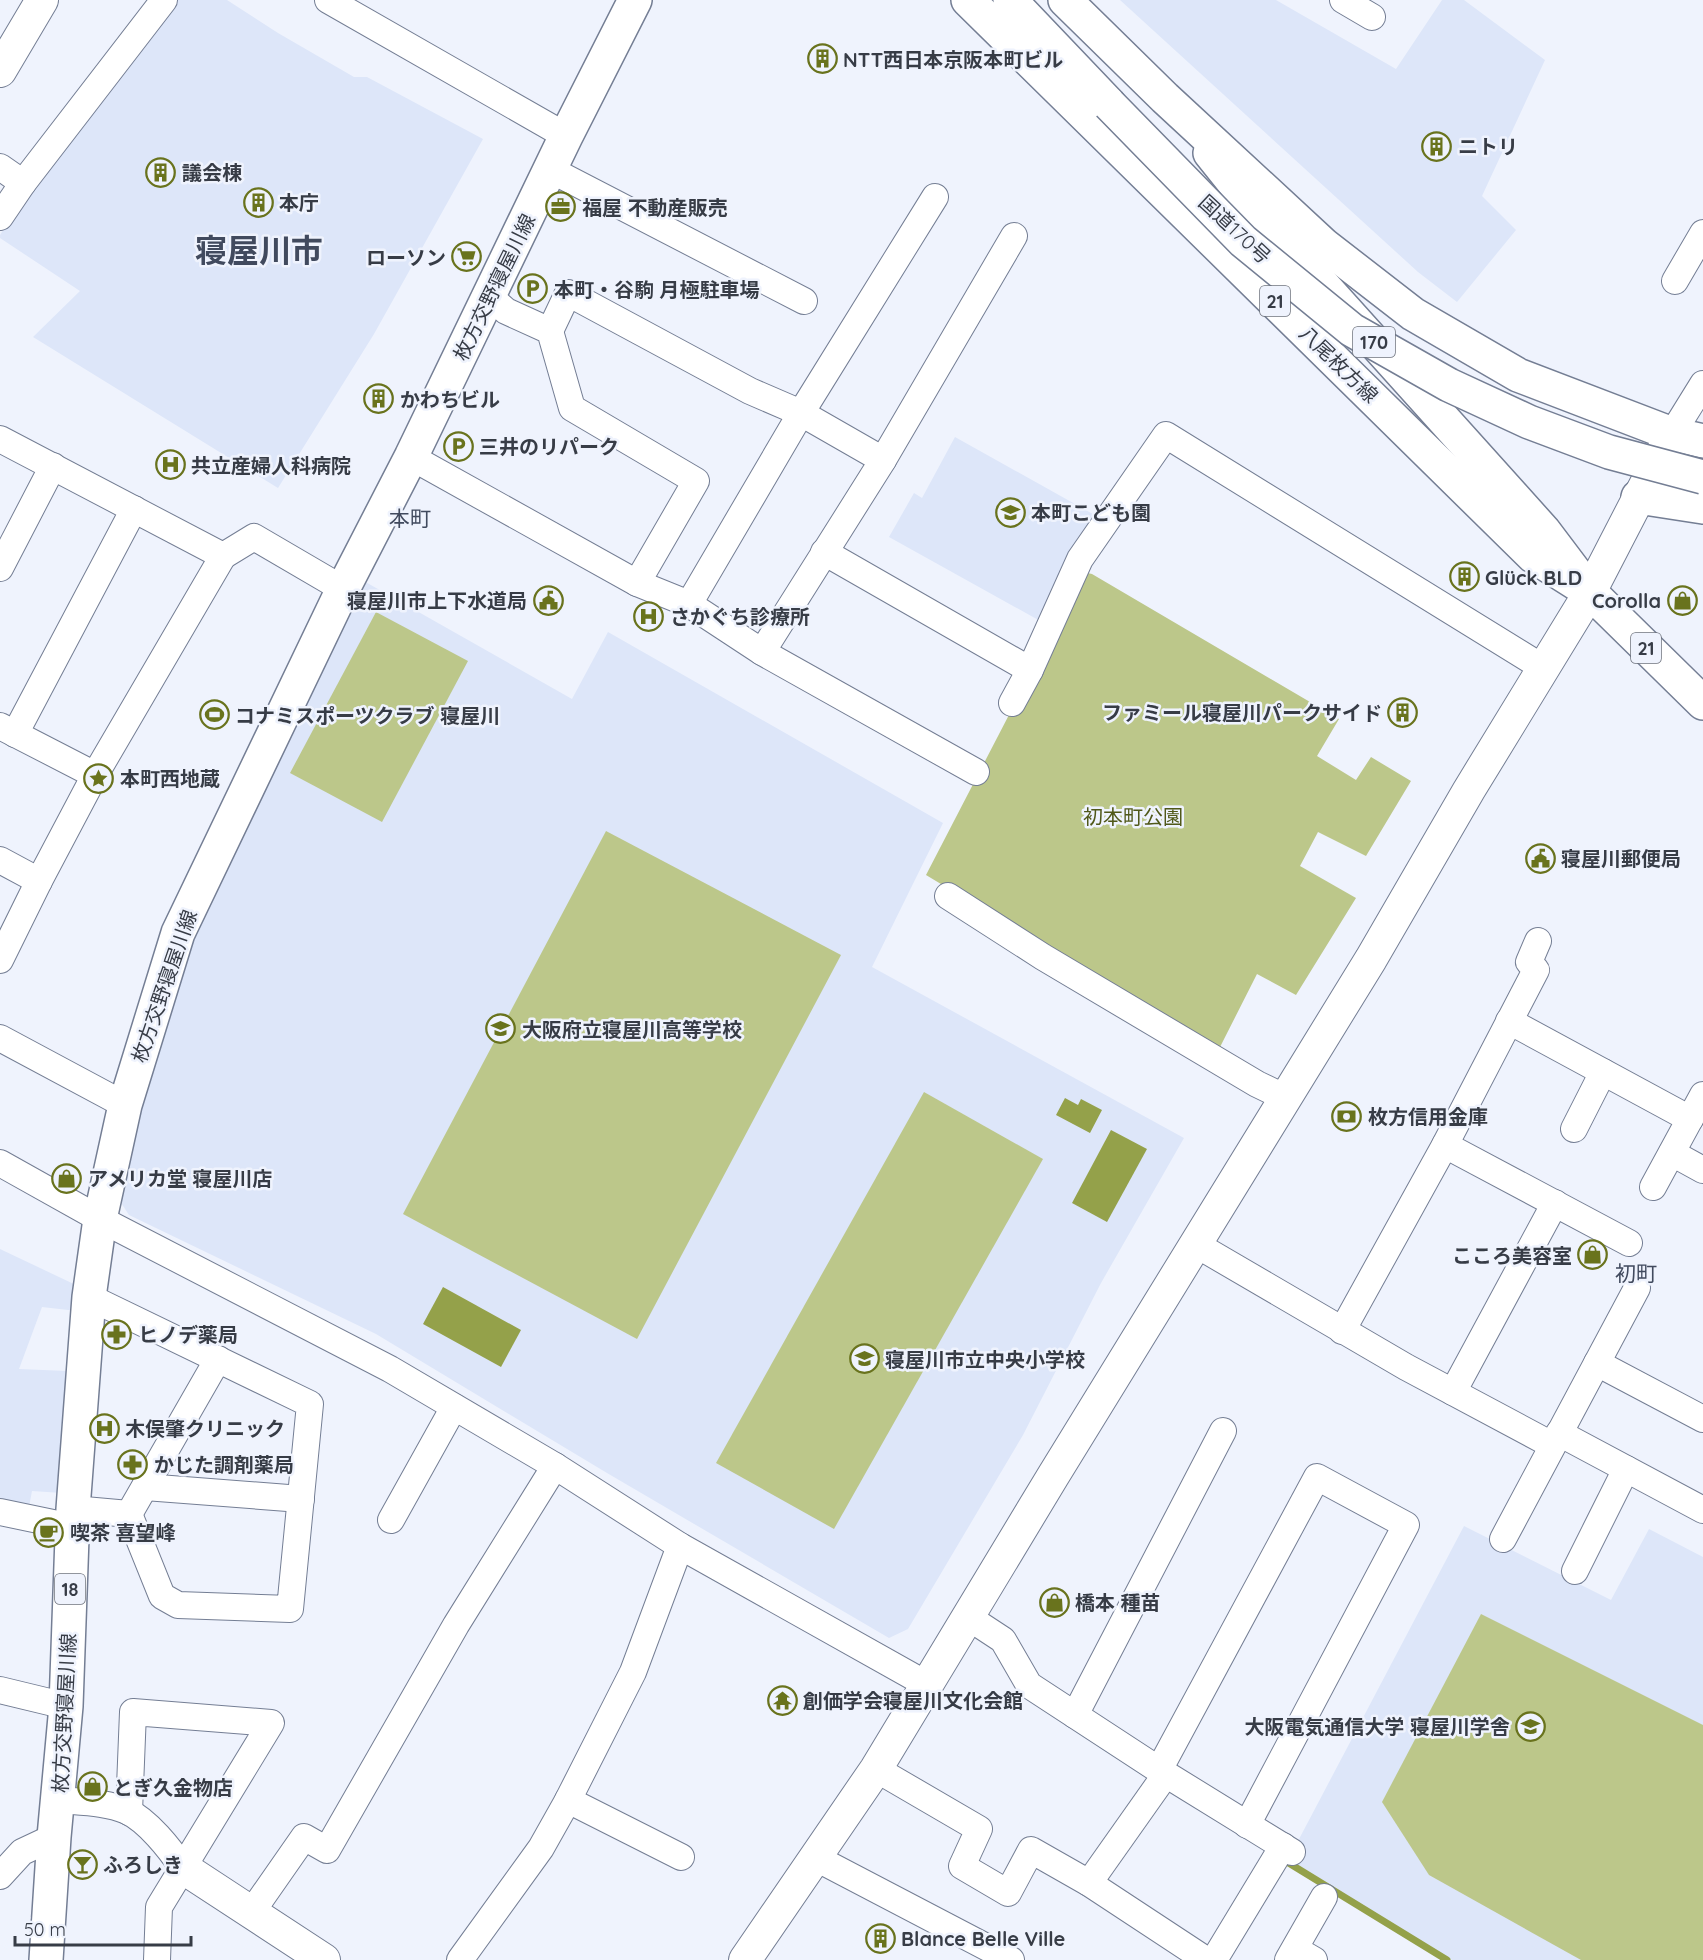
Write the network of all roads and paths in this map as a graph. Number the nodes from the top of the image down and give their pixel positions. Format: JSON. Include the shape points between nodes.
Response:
{"nodes":[{"id":1,"x":42,"y":0,"type":"edge"},
{"id":2,"x":164,"y":0,"type":"edge"},
{"id":3,"x":328,"y":0,"type":"edge"},
{"id":4,"x":635,"y":0,"type":"edge"},
{"id":5,"x":968,"y":0,"type":"edge"},
{"id":6,"x":1010,"y":0,"type":"edge"},
{"id":7,"x":1065,"y":0,"type":"edge"},
{"id":8,"x":1343,"y":0,"type":"edge"},
{"id":9,"x":1372,"y":17,"type":"dead end"},
{"id":10,"x":0,"y":72,"type":"edge"},
{"id":11,"x":1165,"y":98,"type":"junction"},
{"id":12,"x":566,"y":136,"type":"junction"},
{"id":13,"x":0,"y":167,"type":"edge"},
{"id":14,"x":551,"y":170,"type":"junction"},
{"id":15,"x":23,"y":183,"type":"junction"},
{"id":16,"x":935,"y":197,"type":"dead end"},
{"id":17,"x":0,"y":217,"type":"edge"},
{"id":18,"x":1703,"y":233,"type":"edge"},
{"id":19,"x":1014,"y":236,"type":"dead end"},
{"id":20,"x":1675,"y":281,"type":"dead end"},
{"id":21,"x":489,"y":296,"type":"junction"},
{"id":22,"x":804,"y":301,"type":"dead end"},
{"id":23,"x":550,"y":331,"type":"junction"},
{"id":24,"x":1703,"y":384,"type":"edge"},
{"id":25,"x":801,"y":413,"type":"junction"},
{"id":26,"x":1687,"y":437,"type":"edge"},
{"id":27,"x":0,"y":439,"type":"edge"},
{"id":28,"x":411,"y":457,"type":"junction"},
{"id":29,"x":883,"y":460,"type":"junction"},
{"id":30,"x":53,"y":466,"type":"junction"},
{"id":31,"x":1703,"y":477,"type":"edge"},
{"id":32,"x":1638,"y":497,"type":"junction"},
{"id":33,"x":1703,"y":507,"type":"edge"},
{"id":34,"x":134,"y":509,"type":"junction"},
{"id":35,"x":824,"y":552,"type":"junction"},
{"id":36,"x":223,"y":556,"type":"junction"},
{"id":37,"x":0,"y":568,"type":"edge"},
{"id":38,"x":637,"y":583,"type":"junction"},
{"id":39,"x":343,"y":589,"type":"junction"},
{"id":40,"x":1590,"y":592,"type":"junction"},
{"id":41,"x":689,"y":604,"type":"junction"},
{"id":42,"x":762,"y":652,"type":"junction"},
{"id":43,"x":1545,"y":669,"type":"junction"},
{"id":44,"x":1030,"y":670,"type":"junction"},
{"id":45,"x":1012,"y":703,"type":"dead end"},
{"id":46,"x":1703,"y":703,"type":"edge"},
{"id":47,"x":8,"y":730,"type":"edge"},
{"id":48,"x":976,"y":772,"type":"dead end"},
{"id":49,"x":95,"y":775,"type":"junction"},
{"id":50,"x":0,"y":860,"type":"edge"},
{"id":51,"x":39,"y":881,"type":"junction"},
{"id":52,"x":948,"y":896,"type":"dead end"},
{"id":53,"x":1538,"y":941,"type":"dead end"},
{"id":54,"x":0,"y":960,"type":"edge"},
{"id":55,"x":1509,"y":1021,"type":"junction"},
{"id":56,"x":0,"y":1038,"type":"edge"},
{"id":57,"x":1603,"y":1072,"type":"junction"},
{"id":58,"x":1703,"y":1095,"type":"edge"},
{"id":59,"x":1286,"y":1098,"type":"junction"},
{"id":60,"x":125,"y":1105,"type":"junction"},
{"id":61,"x":1690,"y":1119,"type":"junction"},
{"id":62,"x":1574,"y":1129,"type":"dead end"},
{"id":63,"x":1445,"y":1145,"type":"junction"},
{"id":64,"x":1672,"y":1153,"type":"junction"},
{"id":65,"x":0,"y":1163,"type":"edge"},
{"id":66,"x":1703,"y":1170,"type":"edge"},
{"id":67,"x":1653,"y":1187,"type":"dead end"},
{"id":68,"x":1555,"y":1203,"type":"junction"},
{"id":69,"x":100,"y":1219,"type":"junction"},
{"id":70,"x":1629,"y":1243,"type":"dead end"},
{"id":71,"x":1197,"y":1245,"type":"junction"},
{"id":72,"x":1637,"y":1288,"type":"dead end"},
{"id":73,"x":89,"y":1297,"type":"junction"},
{"id":74,"x":1342,"y":1331,"type":"junction"},
{"id":75,"x":218,"y":1359,"type":"junction"},
{"id":76,"x":1597,"y":1363,"type":"junction"},
{"id":77,"x":1453,"y":1392,"type":"junction"},
{"id":78,"x":454,"y":1407,"type":"junction"},
{"id":79,"x":1703,"y":1419,"type":"edge"},
{"id":80,"x":1223,"y":1431,"type":"dead end"},
{"id":81,"x":1555,"y":1439,"type":"junction"},
{"id":82,"x":555,"y":1466,"type":"junction"},
{"id":83,"x":1626,"y":1469,"type":"junction"},
{"id":84,"x":145,"y":1487,"type":"junction"},
{"id":85,"x":301,"y":1499,"type":"junction"},
{"id":86,"x":1703,"y":1509,"type":"edge"},
{"id":87,"x":0,"y":1512,"type":"edge"},
{"id":88,"x":129,"y":1514,"type":"junction"},
{"id":89,"x":72,"y":1518,"type":"junction"},
{"id":90,"x":391,"y":1520,"type":"dead end"},
{"id":91,"x":1503,"y":1539,"type":"dead end"},
{"id":92,"x":680,"y":1546,"type":"junction"},
{"id":93,"x":1575,"y":1571,"type":"dead end"},
{"id":94,"x":968,"y":1617,"type":"junction"},
{"id":95,"x":926,"y":1684,"type":"junction"},
{"id":96,"x":0,"y":1690,"type":"edge"},
{"id":97,"x":66,"y":1706,"type":"junction"},
{"id":98,"x":1075,"y":1715,"type":"junction"},
{"id":99,"x":876,"y":1769,"type":"junction"},
{"id":100,"x":1160,"y":1779,"type":"junction"},
{"id":101,"x":58,"y":1800,"type":"junction"},
{"id":102,"x":568,"y":1800,"type":"junction"},
{"id":103,"x":129,"y":1812,"type":"junction"},
{"id":104,"x":1248,"y":1824,"type":"junction"},
{"id":105,"x":54,"y":1837,"type":"junction"},
{"id":106,"x":681,"y":1857,"type":"dead end"},
{"id":107,"x":812,"y":1863,"type":"junction"},
{"id":108,"x":183,"y":1867,"type":"junction"},
{"id":109,"x":0,"y":1876,"type":"edge"},
{"id":110,"x":1089,"y":1883,"type":"junction"},
{"id":111,"x":1324,"y":1897,"type":"dead end"},
{"id":112,"x":252,"y":1913,"type":"junction"},
{"id":113,"x":1299,"y":1956,"type":"edge"},
{"id":114,"x":46,"y":1960,"type":"edge"},
{"id":115,"x":157,"y":1960,"type":"edge"},
{"id":116,"x":324,"y":1960,"type":"edge"},
{"id":117,"x":460,"y":1960,"type":"edge"},
{"id":118,"x":746,"y":1960,"type":"edge"},
{"id":119,"x":1011,"y":1960,"type":"edge"},
{"id":120,"x":1206,"y":1960,"type":"edge"},
{"id":121,"x":1214,"y":1960,"type":"edge"}],
"edges":[{"from":1,"to":10,"type":"street"},
{"from":2,"to":15,"type":"street"},
{"from":3,"to":12,"type":"street"},
{"from":4,"to":12,"type":"main road","name":"枚方交野寝屋川線","number":"18"},
{"from":5,"to":40,"type":"main road","name":"八尾枚方線","number":"21","via":[[1533,556]]},
{"from":6,"to":31,"type":"main road","name":"国道170号","number":"170","bridge":true,"via":[[1243,241],[1352,330],[1449,385],[1529,422],[1609,452]]},
{"from":7,"to":11,"type":"main road","number":"170"},
{"from":8,"to":9,"type":"street"},
{"from":11,"to":26,"type":"main road","number":"170","via":[[1324,245],[1413,314],[1518,375]]},
{"from":11,"to":40,"type":"main road","name":"八尾枚方線","number":"21","via":[[1258,213],[1544,531]]},
{"from":12,"to":14,"type":"main road","name":"枚方交野寝屋川線","number":"18"},
{"from":13,"to":15,"type":"street"},
{"from":14,"to":21,"type":"main road","name":"枚方交野寝屋川線","number":"18"},
{"from":14,"to":22,"type":"street"},
{"from":15,"to":17,"type":"street"},
{"from":16,"to":25,"type":"street"},
{"from":18,"to":20,"type":"street"},
{"from":19,"to":29,"type":"street"},
{"from":21,"to":23,"type":"street","via":[[506,311]]},
{"from":21,"to":28,"type":"main road","name":"枚方交野寝屋川線","number":"18"},
{"from":23,"to":25,"type":"street","via":[[568,293],[750,391]]},
{"from":23,"to":38,"type":"street","via":[[572,408],[696,482]]},
{"from":24,"to":26,"type":"street"},
{"from":25,"to":29,"type":"street"},
{"from":25,"to":41,"type":"street"},
{"from":26,"to":32,"type":"street"},
{"from":27,"to":30,"type":"street"},
{"from":28,"to":38,"type":"street"},
{"from":28,"to":39,"type":"main road","name":"枚方交野寝屋川線","number":"18"},
{"from":29,"to":35,"type":"street"},
{"from":30,"to":34,"type":"street"},
{"from":30,"to":37,"type":"street"},
{"from":32,"to":33,"type":"main road"},
{"from":32,"to":40,"type":"street"},
{"from":34,"to":36,"type":"street"},
{"from":34,"to":47,"type":"street"},
{"from":35,"to":42,"type":"street"},
{"from":35,"to":44,"type":"street"},
{"from":36,"to":39,"type":"street","via":[[254,537]]},
{"from":36,"to":49,"type":"street"},
{"from":38,"to":41,"type":"street"},
{"from":39,"to":60,"type":"main road","name":"枚方交野寝屋川線","number":"18","via":[[178,933]]},
{"from":40,"to":43,"type":"street"},
{"from":40,"to":46,"type":"main road","name":"八尾枚方線","number":"21"},
{"from":41,"to":42,"type":"street"},
{"from":42,"to":48,"type":"street"},
{"from":43,"to":44,"type":"street","via":[[1166,435],[1080,559]]},
{"from":43,"to":59,"type":"street"},
{"from":44,"to":45,"type":"street"},
{"from":47,"to":49,"type":"street"},
{"from":49,"to":51,"type":"street"},
{"from":50,"to":51,"type":"street"},
{"from":51,"to":54,"type":"street"},
{"from":52,"to":59,"type":"street","via":[[1043,957]]},
{"from":53,"to":55,"type":"street","via":[[1529,962],[1536,970]]},
{"from":55,"to":57,"type":"street"},
{"from":55,"to":63,"type":"street"},
{"from":56,"to":60,"type":"street"},
{"from":57,"to":61,"type":"street"},
{"from":57,"to":62,"type":"street"},
{"from":58,"to":61,"type":"street"},
{"from":59,"to":71,"type":"street"},
{"from":60,"to":69,"type":"main road","name":"枚方交野寝屋川線","number":"18"},
{"from":61,"to":64,"type":"street"},
{"from":63,"to":68,"type":"street"},
{"from":63,"to":74,"type":"street"},
{"from":64,"to":66,"type":"street"},
{"from":64,"to":67,"type":"street"},
{"from":65,"to":69,"type":"street"},
{"from":68,"to":70,"type":"street"},
{"from":68,"to":77,"type":"street"},
{"from":69,"to":73,"type":"main road","name":"枚方交野寝屋川線","number":"18"},
{"from":69,"to":78,"type":"street","via":[[390,1369]]},
{"from":71,"to":74,"type":"street"},
{"from":71,"to":94,"type":"street"},
{"from":72,"to":76,"type":"street"},
{"from":73,"to":75,"type":"street"},
{"from":73,"to":89,"type":"main road","name":"枚方交野寝屋川線","number":"18"},
{"from":74,"to":77,"type":"street"},
{"from":75,"to":84,"type":"street"},
{"from":75,"to":85,"type":"street","via":[[310,1404]]},
{"from":76,"to":79,"type":"street"},
{"from":76,"to":81,"type":"street"},
{"from":77,"to":81,"type":"street"},
{"from":78,"to":82,"type":"street"},
{"from":78,"to":90,"type":"street"},
{"from":80,"to":98,"type":"street"},
{"from":81,"to":83,"type":"street"},
{"from":81,"to":91,"type":"street"},
{"from":82,"to":92,"type":"street"},
{"from":82,"to":112,"type":"street","via":[[456,1625],[327,1850],[304,1837]]},
{"from":83,"to":86,"type":"street"},
{"from":83,"to":93,"type":"street"},
{"from":84,"to":85,"type":"street"},
{"from":84,"to":88,"type":"street"},
{"from":85,"to":88,"type":"street","via":[[290,1610],[178,1605],[162,1596]]},
{"from":87,"to":89,"type":"street"},
{"from":88,"to":89,"type":"street"},
{"from":89,"to":97,"type":"main road","name":"枚方交野寝屋川線","number":"18"},
{"from":92,"to":95,"type":"street"},
{"from":92,"to":102,"type":"street","via":[[633,1672]]},
{"from":94,"to":95,"type":"street"},
{"from":94,"to":98,"type":"street","via":[[1003,1640],[1029,1685]]},
{"from":95,"to":99,"type":"street"},
{"from":96,"to":97,"type":"street"},
{"from":97,"to":101,"type":"main road","name":"枚方交野寝屋川線","number":"18"},
{"from":98,"to":100,"type":"street"},
{"from":99,"to":107,"type":"street"},
{"from":99,"to":110,"type":"street","via":[[979,1829],[963,1866],[1008,1893],[1031,1851]]},
{"from":100,"to":104,"type":"street"},
{"from":100,"to":104,"type":"street","via":[[1317,1477],[1406,1525]]},
{"from":100,"to":110,"type":"street"},
{"from":101,"to":103,"type":"street","via":[[108,1805]]},
{"from":101,"to":105,"type":"main road","name":"枚方交野寝屋川線","number":"18"},
{"from":102,"to":106,"type":"street"},
{"from":102,"to":117,"type":"street","via":[[541,1848]]},
{"from":103,"to":108,"type":"street","via":[[163,1840]]},
{"from":103,"to":108,"type":"street","via":[[133,1712],[271,1723]]},
{"from":104,"to":121,"type":"street","via":[[1288,1849]]},
{"from":105,"to":109,"type":"street","via":[[22,1852]]},
{"from":105,"to":114,"type":"main road","name":"枚方交野寝屋川線","number":"18"},
{"from":107,"to":118,"type":"street"},
{"from":107,"to":119,"type":"street"},
{"from":108,"to":112,"type":"street"},
{"from":108,"to":115,"type":"street","via":[[159,1907]]},
{"from":110,"to":120,"type":"street"},
{"from":111,"to":113,"type":"street"},
{"from":112,"to":116,"type":"street"}]}
